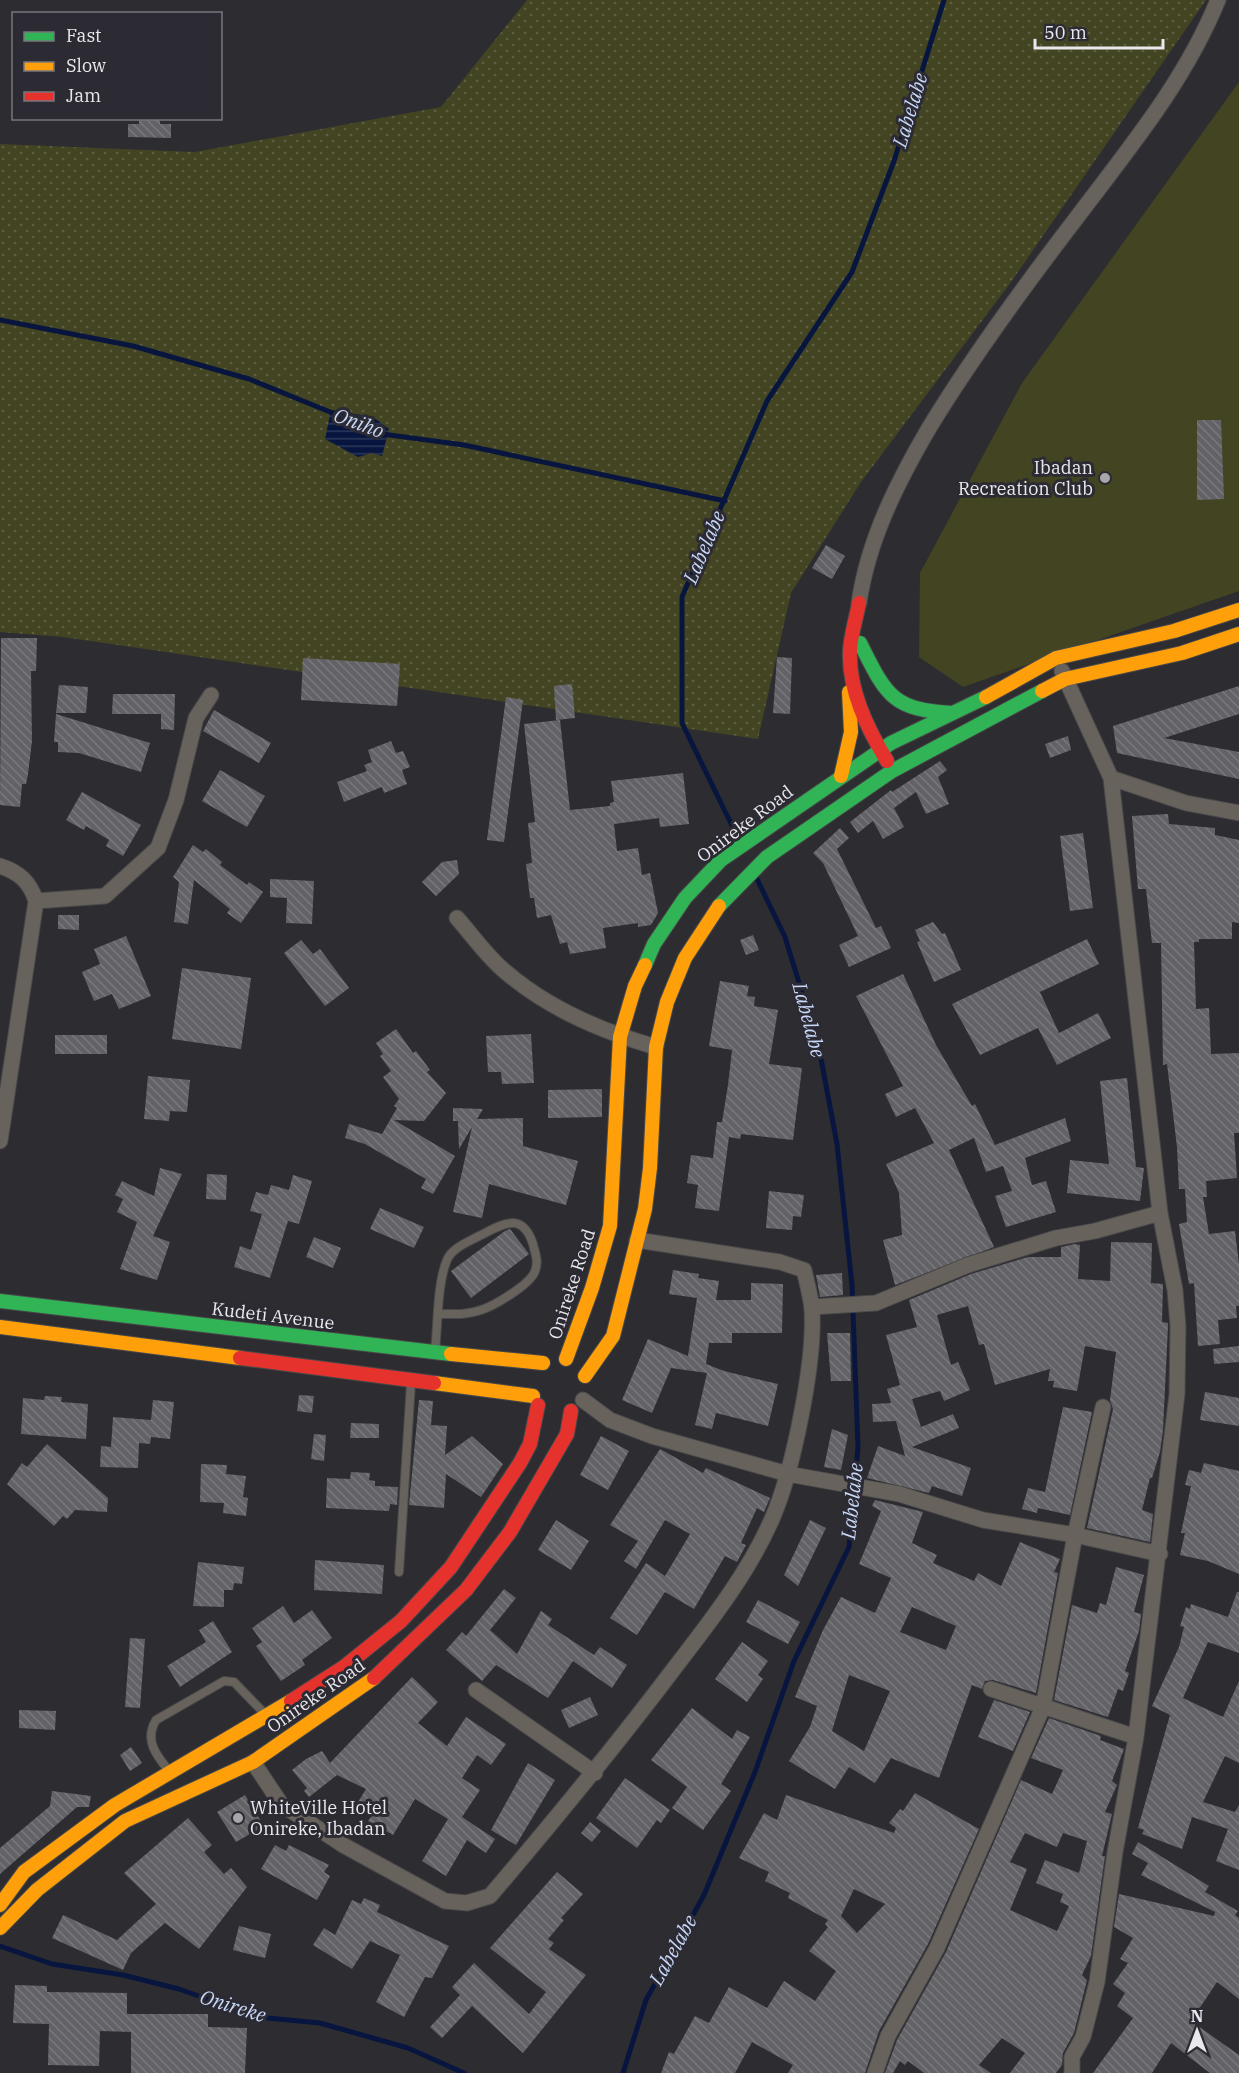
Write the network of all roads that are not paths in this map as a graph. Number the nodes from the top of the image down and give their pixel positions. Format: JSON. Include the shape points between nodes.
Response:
{"nodes":[{"id":1,"x":1218,"y":0,"type":"edge"},
{"id":2,"x":859,"y":603,"type":"junction"},
{"id":3,"x":1239,"y":610,"type":"edge"},
{"id":4,"x":1239,"y":634,"type":"edge"},
{"id":5,"x":860,"y":643,"type":"junction"},
{"id":6,"x":1056,"y":658,"type":"junction"},
{"id":7,"x":852,"y":679,"type":"junction"},
{"id":8,"x":1065,"y":680,"type":"junction"},
{"id":9,"x":211,"y":695,"type":"dead end"},
{"id":10,"x":953,"y":713,"type":"junction"},
{"id":11,"x":886,"y":747,"type":"junction"},
{"id":12,"x":898,"y":767,"type":"junction"},
{"id":13,"x":841,"y":776,"type":"junction"},
{"id":14,"x":1111,"y":778,"type":"junction"},
{"id":15,"x":1239,"y":813,"type":"edge"},
{"id":16,"x":0,"y":866,"type":"edge"},
{"id":17,"x":36,"y":901,"type":"junction"},
{"id":18,"x":457,"y":918,"type":"dead end"},
{"id":19,"x":620,"y":1036,"type":"junction"},
{"id":20,"x":656,"y":1047,"type":"junction"},
{"id":21,"x":0,"y":1141,"type":"edge"},
{"id":22,"x":1160,"y":1213,"type":"junction"},
{"id":23,"x":637,"y":1240,"type":"junction"},
{"id":24,"x":0,"y":1301,"type":"edge"},
{"id":25,"x":812,"y":1307,"type":"junction"},
{"id":26,"x":440,"y":1314,"type":"junction"},
{"id":27,"x":0,"y":1327,"type":"edge"},
{"id":28,"x":435,"y":1353,"type":"junction"},
{"id":29,"x":567,"y":1359,"type":"junction"},
{"id":30,"x":543,"y":1363,"type":"junction"},
{"id":31,"x":585,"y":1376,"type":"junction"},
{"id":32,"x":412,"y":1379,"type":"junction"},
{"id":33,"x":555,"y":1406,"type":"junction"},
{"id":34,"x":1102,"y":1407,"type":"dead end"},
{"id":35,"x":788,"y":1474,"type":"junction"},
{"id":36,"x":1075,"y":1535,"type":"junction"},
{"id":37,"x":1160,"y":1554,"type":"junction"},
{"id":38,"x":399,"y":1572,"type":"dead end"},
{"id":39,"x":991,"y":1689,"type":"dead end"},
{"id":40,"x":476,"y":1690,"type":"dead end"},
{"id":41,"x":1043,"y":1707,"type":"junction"},
{"id":42,"x":267,"y":1716,"type":"junction"},
{"id":43,"x":1136,"y":1737,"type":"junction"},
{"id":44,"x":253,"y":1762,"type":"junction"},
{"id":45,"x":170,"y":1772,"type":"junction"},
{"id":46,"x":595,"y":1773,"type":"junction"},
{"id":47,"x":115,"y":1805,"type":"junction"},
{"id":48,"x":125,"y":1821,"type":"junction"},
{"id":49,"x":0,"y":1905,"type":"edge"},
{"id":50,"x":0,"y":1928,"type":"edge"},
{"id":51,"x":875,"y":2073,"type":"edge"},
{"id":52,"x":1072,"y":2073,"type":"edge"}],
"edges":[{"from":1,"to":2,"type":"street","via":[[1178,81],[1017,296],[948,396],[900,478],[863,569]]},
{"from":2,"to":5,"type":"main road"},
{"from":2,"to":7,"type":"main road","via":[[850,653]]},
{"from":3,"to":6,"type":"main road","name":"Onireke Road","via":[[1174,631]]},
{"from":4,"to":8,"type":"main road","via":[[1182,653]]},
{"from":5,"to":10,"type":"main road","via":[[877,676],[905,705]]},
{"from":5,"to":11,"type":"main road","via":[[868,692]]},
{"from":6,"to":8,"type":"street"},
{"from":6,"to":10,"type":"main road","name":"Onireke Road"},
{"from":7,"to":11,"type":"main road","via":[[858,701]]},
{"from":7,"to":13,"type":"main road","via":[[851,732]]},
{"from":8,"to":12,"type":"main road"},
{"from":8,"to":14,"type":"street"},
{"from":9,"to":17,"type":"street","via":[[196,718],[176,800],[158,848],[105,896]]},
{"from":10,"to":11,"type":"main road","name":"Onireke Road"},
{"from":11,"to":12,"type":"main road"},
{"from":11,"to":13,"type":"main road","name":"Onireke Road"},
{"from":12,"to":20,"type":"main road","via":[[767,857],[712,914],[685,958],[667,1002]]},
{"from":13,"to":19,"type":"main road","name":"Onireke Road","via":[[721,860],[686,898],[654,944],[635,986]]},
{"from":14,"to":15,"type":"street","via":[[1186,803]]},
{"from":14,"to":22,"type":"street"},
{"from":16,"to":17,"type":"street","via":[[13,870],[32,885]]},
{"from":17,"to":21,"type":"street"},
{"from":18,"to":19,"type":"street","via":[[505,972],[537,996]]},
{"from":19,"to":20,"type":"street"},
{"from":19,"to":29,"type":"main road","name":"Onireke Road","via":[[610,1226]]},
{"from":20,"to":23,"type":"main road","via":[[650,1168]]},
{"from":22,"to":25,"type":"street","via":[[1056,1238],[968,1265],[876,1303]]},
{"from":22,"to":37,"type":"street","via":[[1178,1326],[1177,1394]]},
{"from":23,"to":25,"type":"street","via":[[780,1262],[804,1270]]},
{"from":23,"to":31,"type":"main road","via":[[613,1336]]},
{"from":24,"to":28,"type":"main road","name":"Kudeti Avenue"},
{"from":25,"to":35,"type":"street","via":[[804,1392]]},
{"from":26,"to":26,"type":"lane","via":[[447,1259],[456,1248],[505,1223],[518,1223],[528,1230],[537,1258],[536,1270],[528,1282],[483,1310]]},
{"from":26,"to":28,"type":"lane"},
{"from":27,"to":32,"type":"main road"},
{"from":28,"to":30,"type":"main road","name":"Kudeti Avenue"},
{"from":29,"to":30,"type":"main road","via":[[554,1358]]},
{"from":29,"to":31,"type":"main road"},
{"from":30,"to":33,"type":"main road","via":[[532,1378]]},
{"from":31,"to":33,"type":"main road","via":[[586,1392]]},
{"from":32,"to":33,"type":"main road"},
{"from":32,"to":38,"type":"lane"},
{"from":33,"to":35,"type":"street"},
{"from":33,"to":42,"type":"main road","name":"Onireke Road","via":[[451,1567],[401,1621],[344,1666]]},
{"from":33,"to":44,"type":"main road","name":"Onireke Road","via":[[567,1434],[510,1532],[466,1590],[381,1673]]},
{"from":34,"to":36,"type":"street"},
{"from":35,"to":36,"type":"street","via":[[899,1494],[983,1520]]},
{"from":35,"to":46,"type":"street","via":[[750,1563]]},
{"from":36,"to":37,"type":"street"},
{"from":36,"to":41,"type":"street"},
{"from":37,"to":43,"type":"street"},
{"from":39,"to":41,"type":"street"},
{"from":40,"to":46,"type":"street"},
{"from":41,"to":43,"type":"street"},
{"from":41,"to":51,"type":"street","via":[[937,1948],[888,2036]]},
{"from":42,"to":45,"type":"main road","name":"Onireke Road"},
{"from":42,"to":45,"type":"lane","via":[[234,1682],[224,1682],[156,1720],[151,1730],[154,1754]]},
{"from":43,"to":52,"type":"street","via":[[1115,1852],[1098,1982],[1083,2037],[1072,2057]]},
{"from":44,"to":46,"type":"street","via":[[280,1804],[343,1845],[445,1901],[467,1903],[490,1896]]},
{"from":44,"to":48,"type":"main road","name":"Onireke Road"},
{"from":45,"to":47,"type":"main road","name":"Onireke Road"},
{"from":47,"to":48,"type":"main road"},
{"from":47,"to":49,"type":"main road","name":"Onireke Road","via":[[24,1872]]},
{"from":48,"to":50,"type":"main road","name":"Onireke Road","via":[[37,1890]]}]}
